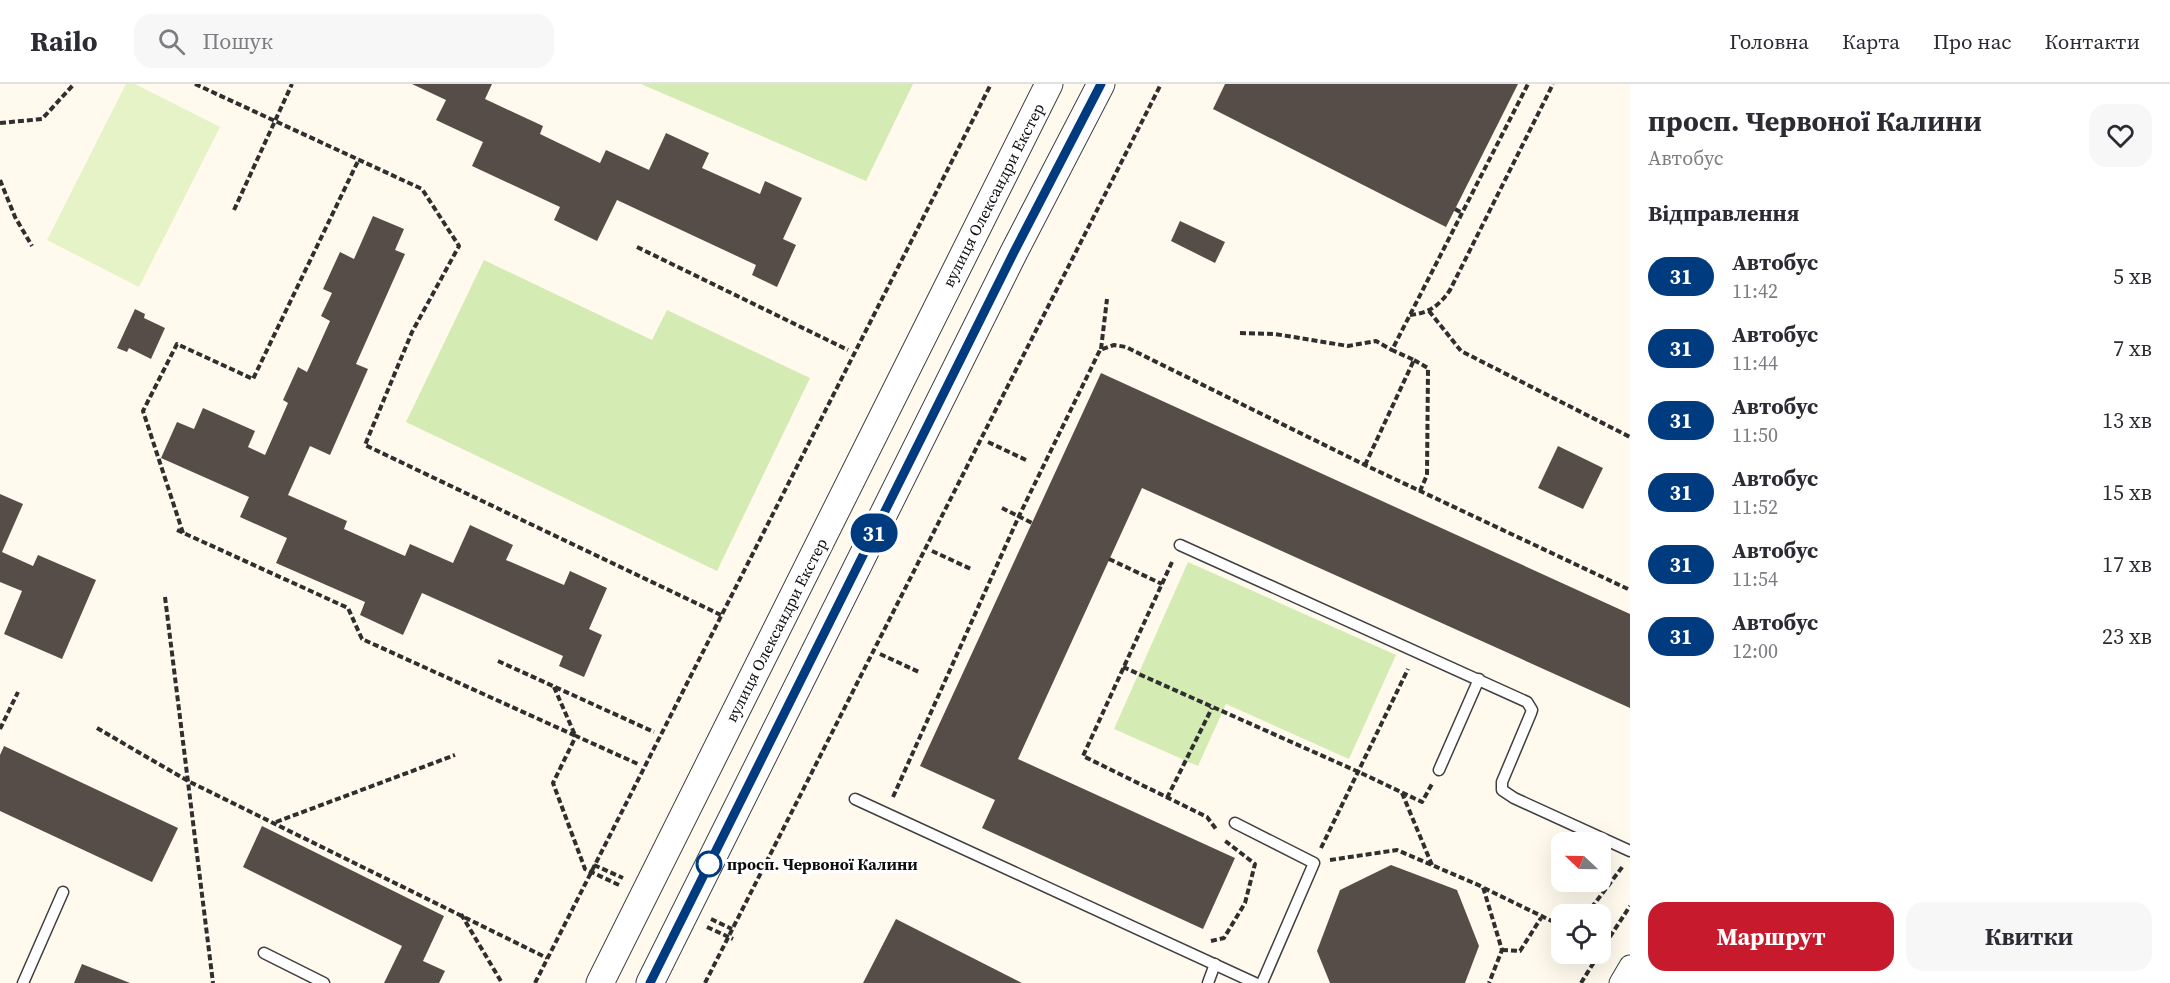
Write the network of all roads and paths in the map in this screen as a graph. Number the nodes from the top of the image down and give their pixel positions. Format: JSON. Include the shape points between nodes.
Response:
{"nodes":[{"id":1,"x":74,"y":84,"type":"edge"},
{"id":2,"x":195,"y":84,"type":"edge"},
{"id":3,"x":292,"y":84,"type":"edge"},
{"id":4,"x":991,"y":84,"type":"edge"},
{"id":5,"x":1049,"y":84,"type":"edge"},
{"id":6,"x":1101,"y":84,"type":"edge"},
{"id":7,"x":1161,"y":84,"type":"edge"},
{"id":8,"x":1528,"y":84,"type":"edge"},
{"id":9,"x":1553,"y":84,"type":"edge"},
{"id":10,"x":275,"y":120,"type":"junction"},
{"id":11,"x":0,"y":123,"type":"edge"},
{"id":12,"x":359,"y":159,"type":"junction"},
{"id":13,"x":0,"y":180,"type":"edge"},
{"id":14,"x":1455,"y":209,"type":"dead end"},
{"id":15,"x":234,"y":210,"type":"dead end"},
{"id":16,"x":1462,"y":213,"type":"junction"},
{"id":17,"x":32,"y":246,"type":"dead end"},
{"id":18,"x":637,"y":247,"type":"dead end"},
{"id":19,"x":1107,"y":299,"type":"dead end"},
{"id":20,"x":1429,"y":311,"type":"junction"},
{"id":21,"x":1410,"y":315,"type":"junction"},
{"id":22,"x":1240,"y":333,"type":"dead end"},
{"id":23,"x":848,"y":350,"type":"dead end"},
{"id":24,"x":1101,"y":350,"type":"junction"},
{"id":25,"x":1392,"y":350,"type":"junction"},
{"id":26,"x":1414,"y":360,"type":"junction"},
{"id":27,"x":1630,"y":437,"type":"edge"},
{"id":28,"x":988,"y":442,"type":"dead end"},
{"id":29,"x":1026,"y":459,"type":"dead end"},
{"id":30,"x":1365,"y":465,"type":"junction"},
{"id":31,"x":1420,"y":490,"type":"junction"},
{"id":32,"x":1002,"y":508,"type":"dead end"},
{"id":33,"x":1019,"y":516,"type":"junction"},
{"id":34,"x":1032,"y":523,"type":"dead end"},
{"id":35,"x":177,"y":531,"type":"dead end"},
{"id":36,"x":183,"y":533,"type":"junction"},
{"id":37,"x":1180,"y":545,"type":"dead end"},
{"id":38,"x":932,"y":551,"type":"dead end"},
{"id":39,"x":1109,"y":559,"type":"dead end"},
{"id":40,"x":971,"y":569,"type":"dead end"},
{"id":41,"x":1630,"y":590,"type":"edge"},
{"id":42,"x":165,"y":597,"type":"dead end"},
{"id":43,"x":721,"y":615,"type":"junction"},
{"id":44,"x":1416,"y":652,"type":"junction"},
{"id":45,"x":880,"y":654,"type":"dead end"},
{"id":46,"x":498,"y":661,"type":"dead end"},
{"id":47,"x":1123,"y":667,"type":"junction"},
{"id":48,"x":920,"y":672,"type":"dead end"},
{"id":49,"x":1479,"y":679,"type":"junction"},
{"id":50,"x":553,"y":686,"type":"junction"},
{"id":51,"x":18,"y":692,"type":"dead end"},
{"id":52,"x":1212,"y":708,"type":"junction"},
{"id":53,"x":97,"y":728,"type":"dead end"},
{"id":54,"x":0,"y":729,"type":"edge"},
{"id":55,"x":654,"y":732,"type":"dead end"},
{"id":56,"x":576,"y":736,"type":"junction"},
{"id":57,"x":455,"y":755,"type":"dead end"},
{"id":58,"x":638,"y":764,"type":"dead end"},
{"id":59,"x":1439,"y":770,"type":"joint"},
{"id":60,"x":1358,"y":772,"type":"junction"},
{"id":61,"x":188,"y":781,"type":"junction"},
{"id":62,"x":1401,"y":792,"type":"junction"},
{"id":63,"x":893,"y":797,"type":"junction"},
{"id":64,"x":1167,"y":798,"type":"junction"},
{"id":65,"x":855,"y":799,"type":"dead end"},
{"id":66,"x":904,"y":802,"type":"dead end"},
{"id":67,"x":886,"y":814,"type":"junction"},
{"id":68,"x":275,"y":822,"type":"junction"},
{"id":69,"x":1235,"y":824,"type":"dead end"},
{"id":70,"x":1630,"y":851,"type":"edge"},
{"id":71,"x":1314,"y":863,"type":"junction"},
{"id":72,"x":1624,"y":864,"type":"dead end"},
{"id":73,"x":1432,"y":865,"type":"junction"},
{"id":74,"x":591,"y":871,"type":"junction"},
{"id":75,"x":1483,"y":888,"type":"junction"},
{"id":76,"x":63,"y":892,"type":"dead end"},
{"id":77,"x":1594,"y":904,"type":"edge"},
{"id":78,"x":1630,"y":906,"type":"edge"},
{"id":79,"x":460,"y":914,"type":"junction"},
{"id":80,"x":1541,"y":918,"type":"junction"},
{"id":81,"x":1551,"y":922,"type":"edge"},
{"id":82,"x":1611,"y":936,"type":"edge"},
{"id":83,"x":1209,"y":941,"type":"dead end"},
{"id":84,"x":1502,"y":950,"type":"junction"},
{"id":85,"x":264,"y":953,"type":"dead end"},
{"id":86,"x":548,"y":958,"type":"junction"},
{"id":87,"x":1215,"y":964,"type":"junction"},
{"id":88,"x":1593,"y":964,"type":"edge"},
{"id":89,"x":1630,"y":966,"type":"edge"},
{"id":90,"x":23,"y":983,"type":"edge"},
{"id":91,"x":213,"y":983,"type":"edge"},
{"id":92,"x":324,"y":983,"type":"edge"},
{"id":93,"x":502,"y":983,"type":"edge"},
{"id":94,"x":535,"y":983,"type":"edge"},
{"id":95,"x":600,"y":983,"type":"edge"},
{"id":96,"x":650,"y":983,"type":"edge"},
{"id":97,"x":705,"y":983,"type":"edge"},
{"id":98,"x":1208,"y":983,"type":"edge"},
{"id":99,"x":1255,"y":983,"type":"edge"},
{"id":100,"x":1262,"y":983,"type":"edge"},
{"id":101,"x":1489,"y":983,"type":"edge"},
{"id":102,"x":1581,"y":983,"type":"edge"},
{"id":103,"x":1620,"y":983,"type":"edge"}],
"edges":[{"from":1,"to":11,"type":"path","via":[[42,118]]},
{"from":2,"to":10,"type":"path"},
{"from":3,"to":10,"type":"path"},
{"from":4,"to":43,"type":"path"},
{"from":5,"to":95,"type":"street","name":"вулиця Олександри Екстер"},
{"from":6,"to":96,"type":"street"},
{"from":7,"to":97,"type":"path"},
{"from":8,"to":16,"type":"path"},
{"from":9,"to":20,"type":"path","via":[[1450,290]]},
{"from":10,"to":12,"type":"path"},
{"from":10,"to":15,"type":"path"},
{"from":12,"to":36,"type":"path","via":[[253,379],[177,344],[143,411]]},
{"from":12,"to":43,"type":"path","via":[[422,189],[459,246],[412,332],[365,445]]},
{"from":13,"to":17,"type":"path"},
{"from":14,"to":16,"type":"path"},
{"from":16,"to":21,"type":"path"},
{"from":18,"to":23,"type":"path"},
{"from":19,"to":24,"type":"path"},
{"from":20,"to":21,"type":"path"},
{"from":20,"to":27,"type":"path","via":[[1461,351]]},
{"from":21,"to":25,"type":"path"},
{"from":22,"to":25,"type":"path","via":[[1275,334],[1348,346],[1376,341]]},
{"from":24,"to":30,"type":"path","via":[[1114,345],[1126,347]]},
{"from":24,"to":33,"type":"path"},
{"from":25,"to":26,"type":"path"},
{"from":26,"to":30,"type":"path"},
{"from":26,"to":31,"type":"path","via":[[1428,368],[1427,475]]},
{"from":28,"to":29,"type":"path"},
{"from":30,"to":31,"type":"path"},
{"from":31,"to":41,"type":"path"},
{"from":32,"to":33,"type":"path"},
{"from":33,"to":34,"type":"path"},
{"from":33,"to":63,"type":"path"},
{"from":35,"to":36,"type":"path"},
{"from":36,"to":56,"type":"path","via":[[348,608],[362,639]]},
{"from":37,"to":44,"type":"lane"},
{"from":38,"to":40,"type":"path"},
{"from":39,"to":47,"type":"path","via":[[1162,584]]},
{"from":42,"to":61,"type":"path"},
{"from":43,"to":74,"type":"path"},
{"from":44,"to":49,"type":"lane"},
{"from":44,"to":60,"type":"path"},
{"from":45,"to":48,"type":"path"},
{"from":46,"to":50,"type":"path"},
{"from":47,"to":52,"type":"path"},
{"from":47,"to":64,"type":"path","via":[[1083,756]]},
{"from":49,"to":59,"type":"lane"},
{"from":49,"to":70,"type":"lane","via":[[1527,702],[1532,710],[1502,790]]},
{"from":50,"to":55,"type":"path"},
{"from":50,"to":56,"type":"path"},
{"from":51,"to":54,"type":"path"},
{"from":52,"to":60,"type":"path"},
{"from":52,"to":64,"type":"path"},
{"from":53,"to":61,"type":"path"},
{"from":56,"to":58,"type":"path"},
{"from":56,"to":74,"type":"path","via":[[553,783],[585,869]]},
{"from":57,"to":68,"type":"path"},
{"from":59,"to":62,"type":"path","via":[[1422,802]]},
{"from":60,"to":62,"type":"path"},
{"from":60,"to":71,"type":"path"},
{"from":61,"to":68,"type":"path"},
{"from":61,"to":91,"type":"path"},
{"from":62,"to":73,"type":"path"},
{"from":63,"to":66,"type":"path"},
{"from":63,"to":67,"type":"path"},
{"from":64,"to":83,"type":"path","via":[[1208,817],[1227,844],[1255,864],[1245,903],[1224,938]]},
{"from":65,"to":67,"type":"lane"},
{"from":67,"to":87,"type":"lane"},
{"from":68,"to":79,"type":"path"},
{"from":69,"to":71,"type":"lane"},
{"from":71,"to":73,"type":"path","via":[[1397,850]]},
{"from":71,"to":100,"type":"lane"},
{"from":72,"to":77,"type":"path"},
{"from":73,"to":75,"type":"path"},
{"from":74,"to":86,"type":"path"},
{"from":75,"to":80,"type":"path"},
{"from":75,"to":84,"type":"path"},
{"from":76,"to":90,"type":"lane"},
{"from":78,"to":82,"type":"path"},
{"from":79,"to":86,"type":"path"},
{"from":79,"to":93,"type":"path"},
{"from":80,"to":81,"type":"path"},
{"from":80,"to":84,"type":"path","via":[[1520,951]]},
{"from":84,"to":101,"type":"path"},
{"from":85,"to":92,"type":"lane"},
{"from":86,"to":94,"type":"path"},
{"from":87,"to":98,"type":"lane"},
{"from":87,"to":99,"type":"lane"},
{"from":88,"to":102,"type":"path"},
{"from":89,"to":103,"type":"street"}]}
